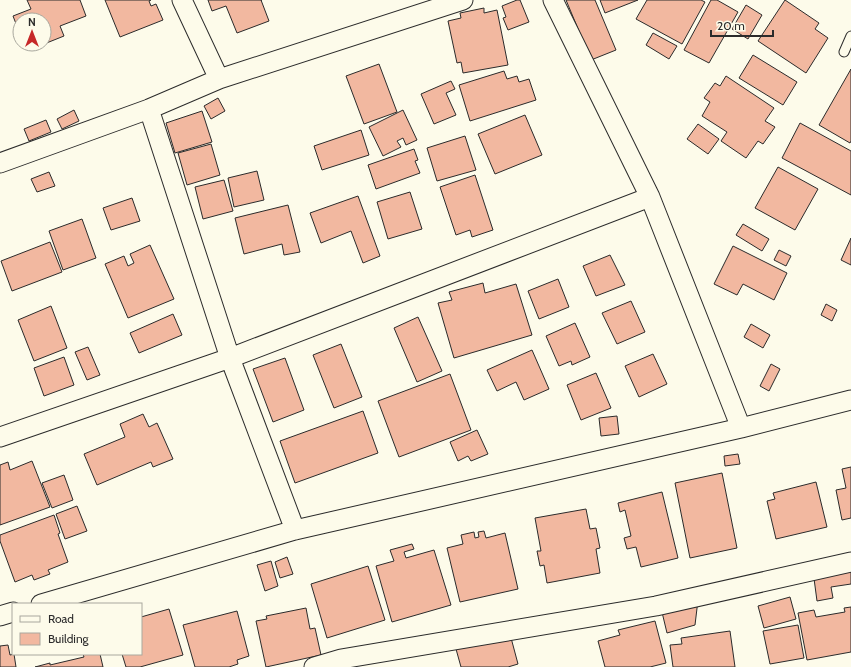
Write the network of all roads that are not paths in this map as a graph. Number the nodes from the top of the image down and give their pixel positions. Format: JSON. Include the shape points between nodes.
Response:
{"nodes":[{"id":1,"x":182,"y":0,"type":"edge"},
{"id":2,"x":463,"y":0,"type":"edge"},
{"id":3,"x":553,"y":0,"type":"edge"},
{"id":4,"x":851,"y":36,"type":"edge"},
{"id":5,"x":844,"y":52,"type":"dead end"},
{"id":6,"x":219,"y":79,"type":"junction"},
{"id":7,"x":149,"y":109,"type":"junction"},
{"id":8,"x":0,"y":163,"type":"edge"},
{"id":9,"x":650,"y":197,"type":"junction"},
{"id":10,"x":230,"y":358,"type":"junction"},
{"id":11,"x":851,"y":400,"type":"edge"},
{"id":12,"x":741,"y":428,"type":"junction"},
{"id":13,"x":0,"y":437,"type":"edge"},
{"id":14,"x":295,"y":530,"type":"junction"},
{"id":15,"x":851,"y":562,"type":"edge"},
{"id":16,"x":44,"y":603,"type":"edge"},
{"id":17,"x":12,"y":612,"type":"edge"},
{"id":18,"x":0,"y":616,"type":"edge"},
{"id":19,"x":314,"y":667,"type":"edge"}],
"edges":[{"from":1,"to":6,"type":"street"},
{"from":2,"to":6,"type":"street"},
{"from":3,"to":9,"type":"street"},
{"from":4,"to":5,"type":"lane"},
{"from":6,"to":7,"type":"street"},
{"from":7,"to":8,"type":"street"},
{"from":7,"to":10,"type":"street"},
{"from":9,"to":10,"type":"street"},
{"from":9,"to":12,"type":"street"},
{"from":10,"to":13,"type":"street"},
{"from":10,"to":14,"type":"street"},
{"from":11,"to":12,"type":"street"},
{"from":12,"to":14,"type":"street"},
{"from":14,"to":16,"type":"street"},
{"from":15,"to":19,"type":"street","via":[[656,606],[341,659]]},
{"from":17,"to":18,"type":"street"}]}
